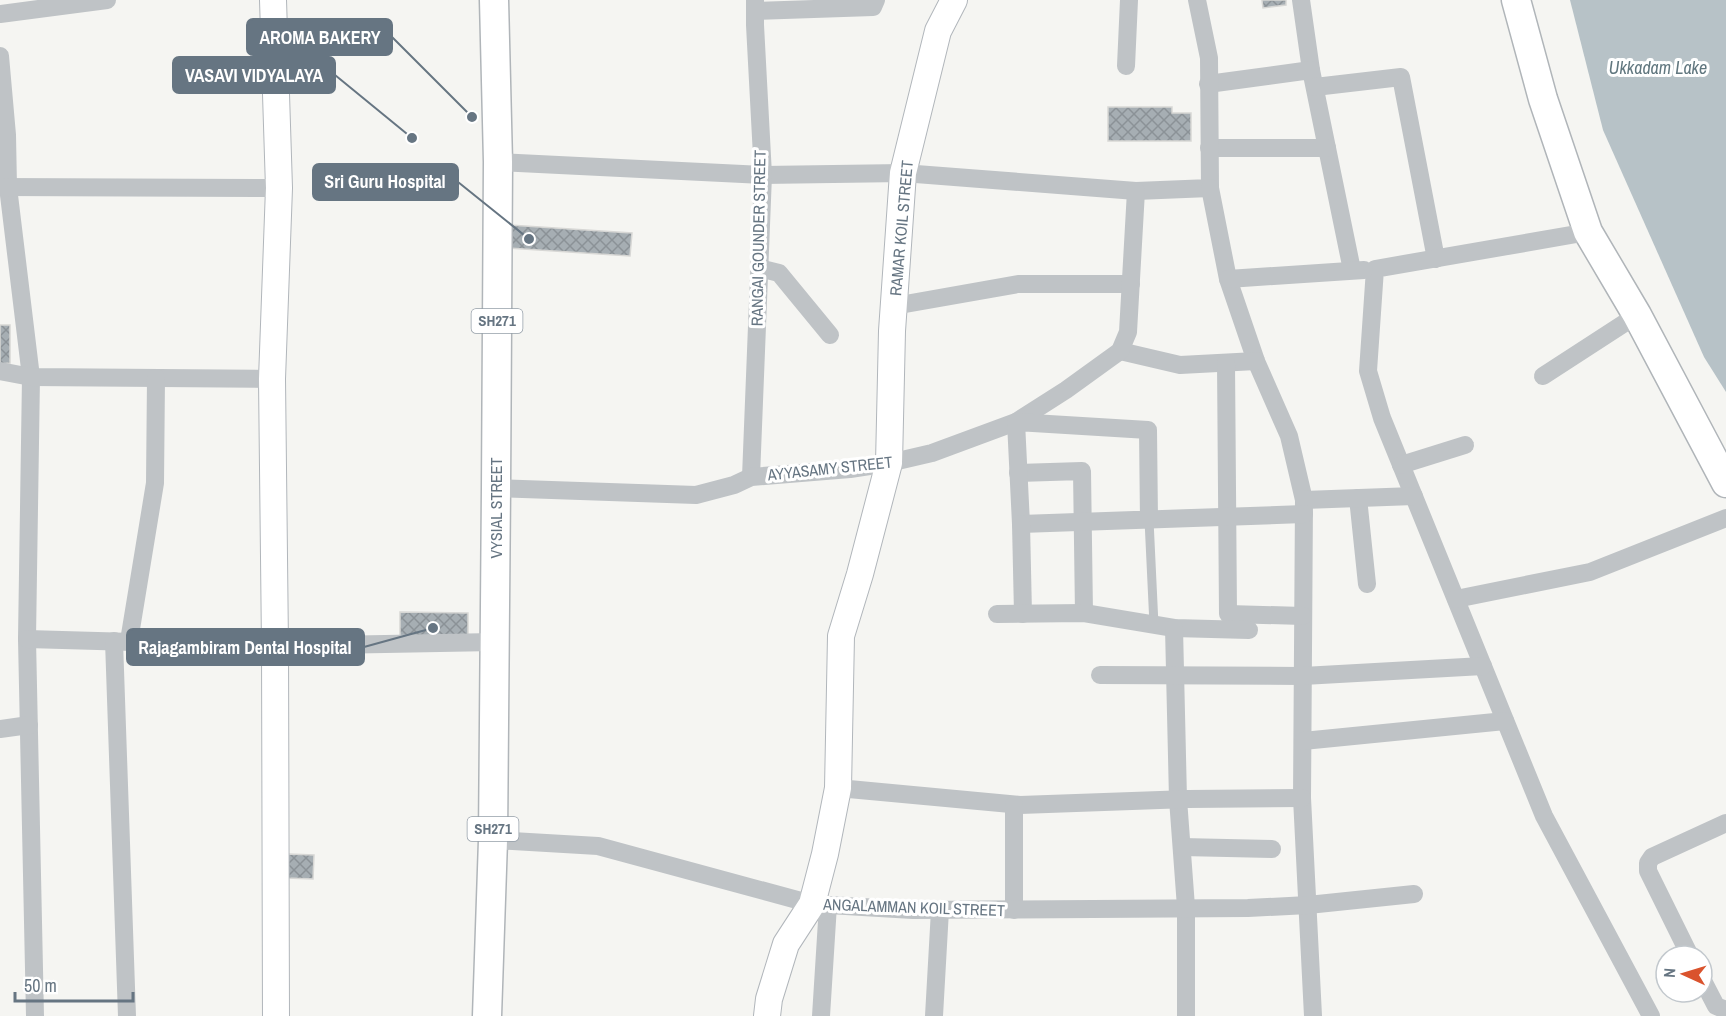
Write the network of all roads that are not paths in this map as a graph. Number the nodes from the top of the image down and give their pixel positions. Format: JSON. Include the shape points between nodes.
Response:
{"nodes":[{"id":1,"x":107,"y":0,"type":"edge"},
{"id":2,"x":273,"y":0,"type":"edge"},
{"id":3,"x":494,"y":0,"type":"edge"},
{"id":4,"x":876,"y":0,"type":"edge"},
{"id":5,"x":954,"y":0,"type":"edge"},
{"id":6,"x":1129,"y":0,"type":"edge"},
{"id":7,"x":1197,"y":0,"type":"edge"},
{"id":8,"x":1301,"y":0,"type":"edge"},
{"id":9,"x":1516,"y":0,"type":"edge"},
{"id":10,"x":755,"y":6,"type":"edge"},
{"id":11,"x":0,"y":14,"type":"edge"},
{"id":12,"x":0,"y":57,"type":"edge"},
{"id":13,"x":1126,"y":66,"type":"dead end"},
{"id":14,"x":1313,"y":78,"type":"junction"},
{"id":15,"x":1209,"y":84,"type":"junction"},
{"id":16,"x":1209,"y":148,"type":"junction"},
{"id":17,"x":1327,"y":148,"type":"junction"},
{"id":18,"x":498,"y":162,"type":"junction"},
{"id":19,"x":903,"y":173,"type":"junction"},
{"id":20,"x":762,"y":175,"type":"junction"},
{"id":21,"x":4,"y":188,"type":"edge"},
{"id":22,"x":279,"y":188,"type":"junction"},
{"id":23,"x":1210,"y":188,"type":"junction"},
{"id":24,"x":1136,"y":191,"type":"junction"},
{"id":25,"x":1588,"y":232,"type":"junction"},
{"id":26,"x":1436,"y":259,"type":"junction"},
{"id":27,"x":759,"y":268,"type":"junction"},
{"id":28,"x":1375,"y":269,"type":"junction"},
{"id":29,"x":1352,"y":270,"type":"junction"},
{"id":30,"x":1228,"y":279,"type":"junction"},
{"id":31,"x":1131,"y":284,"type":"junction"},
{"id":32,"x":894,"y":306,"type":"junction"},
{"id":33,"x":1637,"y":315,"type":"junction"},
{"id":34,"x":830,"y":336,"type":"dead end"},
{"id":35,"x":1120,"y":351,"type":"junction"},
{"id":36,"x":1256,"y":361,"type":"junction"},
{"id":37,"x":1226,"y":363,"type":"junction"},
{"id":38,"x":0,"y":371,"type":"edge"},
{"id":39,"x":1543,"y":376,"type":"dead end"},
{"id":40,"x":31,"y":377,"type":"junction"},
{"id":41,"x":156,"y":378,"type":"junction"},
{"id":42,"x":272,"y":379,"type":"junction"},
{"id":43,"x":1016,"y":422,"type":"junction"},
{"id":44,"x":1465,"y":445,"type":"dead end"},
{"id":45,"x":889,"y":463,"type":"junction"},
{"id":46,"x":1401,"y":465,"type":"junction"},
{"id":47,"x":1018,"y":473,"type":"junction"},
{"id":48,"x":751,"y":477,"type":"junction"},
{"id":49,"x":1726,"y":483,"type":"edge"},
{"id":50,"x":496,"y":488,"type":"junction"},
{"id":51,"x":1414,"y":496,"type":"junction"},
{"id":52,"x":1358,"y":498,"type":"junction"},
{"id":53,"x":1304,"y":507,"type":"junction"},
{"id":54,"x":1228,"y":517,"type":"junction"},
{"id":55,"x":1726,"y":518,"type":"edge"},
{"id":56,"x":1149,"y":520,"type":"junction"},
{"id":57,"x":1083,"y":522,"type":"junction"},
{"id":58,"x":1021,"y":525,"type":"junction"},
{"id":59,"x":1367,"y":584,"type":"dead end"},
{"id":60,"x":1456,"y":599,"type":"junction"},
{"id":61,"x":1083,"y":613,"type":"junction"},
{"id":62,"x":997,"y":614,"type":"dead end"},
{"id":63,"x":1023,"y":614,"type":"junction"},
{"id":64,"x":1303,"y":616,"type":"junction"},
{"id":65,"x":1154,"y":625,"type":"junction"},
{"id":66,"x":1174,"y":628,"type":"junction"},
{"id":67,"x":1249,"y":630,"type":"dead end"},
{"id":68,"x":27,"y":639,"type":"junction"},
{"id":69,"x":122,"y":641,"type":"junction"},
{"id":70,"x":495,"y":642,"type":"junction"},
{"id":71,"x":275,"y":646,"type":"junction"},
{"id":72,"x":1483,"y":666,"type":"junction"},
{"id":73,"x":1100,"y":675,"type":"dead end"},
{"id":74,"x":1176,"y":676,"type":"junction"},
{"id":75,"x":1303,"y":676,"type":"junction"},
{"id":76,"x":1505,"y":721,"type":"junction"},
{"id":77,"x":29,"y":726,"type":"junction"},
{"id":78,"x":0,"y":729,"type":"edge"},
{"id":79,"x":1303,"y":741,"type":"junction"},
{"id":80,"x":838,"y":788,"type":"junction"},
{"id":81,"x":1302,"y":798,"type":"junction"},
{"id":82,"x":1178,"y":799,"type":"junction"},
{"id":83,"x":1014,"y":805,"type":"junction"},
{"id":84,"x":1726,"y":823,"type":"edge"},
{"id":85,"x":493,"y":840,"type":"junction"},
{"id":86,"x":1182,"y":847,"type":"junction"},
{"id":87,"x":1272,"y":849,"type":"dead end"},
{"id":88,"x":1414,"y":894,"type":"dead end"},
{"id":89,"x":820,"y":904,"type":"junction"},
{"id":90,"x":1308,"y":905,"type":"junction"},
{"id":91,"x":1186,"y":907,"type":"junction"},
{"id":92,"x":940,"y":910,"type":"junction"},
{"id":93,"x":1014,"y":910,"type":"junction"},
{"id":94,"x":1684,"y":944,"type":"edge"},
{"id":95,"x":1714,"y":1002,"type":"edge"},
{"id":96,"x":1726,"y":1010,"type":"edge"},
{"id":97,"x":35,"y":1016,"type":"edge"},
{"id":98,"x":127,"y":1016,"type":"edge"},
{"id":99,"x":276,"y":1016,"type":"edge"},
{"id":100,"x":486,"y":1016,"type":"edge"},
{"id":101,"x":766,"y":1016,"type":"edge"},
{"id":102,"x":820,"y":1016,"type":"edge"},
{"id":103,"x":934,"y":1016,"type":"edge"},
{"id":104,"x":1186,"y":1016,"type":"edge"},
{"id":105,"x":1313,"y":1016,"type":"edge"},
{"id":106,"x":1651,"y":1016,"type":"edge"}],
"edges":[{"from":1,"to":11,"type":"street"},
{"from":2,"to":22,"type":"street"},
{"from":3,"to":18,"type":"main road","name":"VYSIAL STREET","number":"SH271"},
{"from":4,"to":10,"type":"street","via":[[873,7]]},
{"from":5,"to":19,"type":"street","name":"RAMAR KOIL STREET","via":[[938,31]]},
{"from":6,"to":13,"type":"street"},
{"from":7,"to":15,"type":"street","via":[[1209,58]]},
{"from":8,"to":14,"type":"street"},
{"from":9,"to":25,"type":"main road","via":[[1543,99]]},
{"from":10,"to":20,"type":"street","name":"RANGAI GOUNDER STREET"},
{"from":12,"to":21,"type":"street","via":[[6,135]]},
{"from":14,"to":15,"type":"street"},
{"from":14,"to":17,"type":"street"},
{"from":14,"to":26,"type":"street","via":[[1401,77]]},
{"from":15,"to":16,"type":"street"},
{"from":16,"to":17,"type":"street"},
{"from":16,"to":23,"type":"street"},
{"from":17,"to":29,"type":"street"},
{"from":18,"to":20,"type":"street"},
{"from":18,"to":50,"type":"main road","name":"VYSIAL STREET","number":"SH271"},
{"from":19,"to":20,"type":"street"},
{"from":19,"to":24,"type":"street"},
{"from":19,"to":32,"type":"street","name":"RAMAR KOIL STREET"},
{"from":20,"to":27,"type":"street","name":"RANGAI GOUNDER STREET"},
{"from":21,"to":22,"type":"street"},
{"from":21,"to":40,"type":"street"},
{"from":22,"to":42,"type":"street"},
{"from":23,"to":24,"type":"street"},
{"from":23,"to":30,"type":"street"},
{"from":24,"to":31,"type":"street"},
{"from":25,"to":26,"type":"street"},
{"from":25,"to":33,"type":"main road"},
{"from":26,"to":28,"type":"street"},
{"from":27,"to":34,"type":"street","via":[[778,273]]},
{"from":27,"to":48,"type":"street","name":"RANGAI GOUNDER STREET"},
{"from":28,"to":29,"type":"street"},
{"from":28,"to":46,"type":"street","via":[[1368,371]]},
{"from":29,"to":30,"type":"street"},
{"from":30,"to":36,"type":"street"},
{"from":31,"to":32,"type":"street","via":[[1018,284]]},
{"from":31,"to":35,"type":"street","via":[[1128,332]]},
{"from":32,"to":45,"type":"street","name":"RAMAR KOIL STREET"},
{"from":33,"to":39,"type":"street"},
{"from":33,"to":49,"type":"main road"},
{"from":35,"to":37,"type":"street","via":[[1180,365]]},
{"from":35,"to":43,"type":"street","name":"AYYASAMY STREET"},
{"from":36,"to":37,"type":"street"},
{"from":36,"to":53,"type":"street","via":[[1289,436]]},
{"from":37,"to":54,"type":"street"},
{"from":38,"to":40,"type":"street"},
{"from":40,"to":41,"type":"street"},
{"from":40,"to":68,"type":"street"},
{"from":41,"to":42,"type":"street"},
{"from":41,"to":69,"type":"street","via":[[155,483]]},
{"from":42,"to":71,"type":"street"},
{"from":43,"to":45,"type":"street","name":"AYYASAMY STREET","via":[[932,453]]},
{"from":43,"to":47,"type":"street"},
{"from":43,"to":56,"type":"street","via":[[1148,430]]},
{"from":44,"to":46,"type":"street"},
{"from":45,"to":48,"type":"street","name":"AYYASAMY STREET"},
{"from":45,"to":80,"type":"street","name":"RAMAR KOIL STREET","via":[[841,636]]},
{"from":46,"to":51,"type":"street"},
{"from":47,"to":57,"type":"street","via":[[1082,471]]},
{"from":47,"to":58,"type":"street"},
{"from":48,"to":50,"type":"street","name":"AYYASAMY STREET","via":[[696,495]]},
{"from":50,"to":70,"type":"main road","name":"VYSIAL STREET","number":"SH271"},
{"from":51,"to":52,"type":"street"},
{"from":51,"to":60,"type":"street"},
{"from":52,"to":53,"type":"street"},
{"from":52,"to":59,"type":"street"},
{"from":53,"to":54,"type":"street"},
{"from":53,"to":64,"type":"street"},
{"from":54,"to":56,"type":"street"},
{"from":54,"to":64,"type":"street","via":[[1228,614]]},
{"from":55,"to":60,"type":"street","via":[[1590,572]]},
{"from":56,"to":57,"type":"street"},
{"from":56,"to":65,"type":"lane"},
{"from":57,"to":58,"type":"street"},
{"from":57,"to":61,"type":"street"},
{"from":58,"to":63,"type":"street"},
{"from":60,"to":72,"type":"street"},
{"from":61,"to":63,"type":"street"},
{"from":61,"to":65,"type":"street"},
{"from":62,"to":63,"type":"street"},
{"from":64,"to":75,"type":"street"},
{"from":65,"to":66,"type":"street"},
{"from":66,"to":67,"type":"street"},
{"from":66,"to":74,"type":"street"},
{"from":68,"to":69,"type":"street"},
{"from":68,"to":77,"type":"street"},
{"from":69,"to":71,"type":"street"},
{"from":69,"to":98,"type":"street"},
{"from":70,"to":71,"type":"street"},
{"from":70,"to":85,"type":"main road","name":"VYSIAL STREET","number":"SH271"},
{"from":71,"to":99,"type":"street"},
{"from":72,"to":75,"type":"street"},
{"from":72,"to":76,"type":"street"},
{"from":73,"to":74,"type":"street"},
{"from":74,"to":75,"type":"street"},
{"from":74,"to":82,"type":"street"},
{"from":75,"to":79,"type":"street"},
{"from":76,"to":79,"type":"street"},
{"from":76,"to":106,"type":"street","via":[[1544,816]]},
{"from":77,"to":78,"type":"street"},
{"from":77,"to":97,"type":"street"},
{"from":79,"to":81,"type":"street"},
{"from":80,"to":83,"type":"street"},
{"from":80,"to":89,"type":"street","name":"RAMAR KOIL STREET"},
{"from":81,"to":82,"type":"street"},
{"from":81,"to":90,"type":"street"},
{"from":82,"to":83,"type":"street"},
{"from":82,"to":86,"type":"street"},
{"from":83,"to":93,"type":"street"},
{"from":84,"to":94,"type":"street","via":[[1652,857],[1648,863],[1648,871]]},
{"from":85,"to":89,"type":"street","name":"ANGALAMMAN KOIL STREET","via":[[598,846]]},
{"from":85,"to":100,"type":"main road","name":"VYSIAL STREET","number":"SH271"},
{"from":86,"to":87,"type":"street"},
{"from":86,"to":91,"type":"street"},
{"from":88,"to":90,"type":"street","name":"ANGALAMMAN KOIL STREET"},
{"from":89,"to":92,"type":"street","name":"ANGALAMMAN KOIL STREET"},
{"from":89,"to":101,"type":"street","name":"RAMAR KOIL STREET","via":[[786,944]]},
{"from":89,"to":102,"type":"street"},
{"from":90,"to":91,"type":"street","name":"ANGALAMMAN KOIL STREET"},
{"from":90,"to":105,"type":"street"},
{"from":91,"to":93,"type":"street","name":"ANGALAMMAN KOIL STREET"},
{"from":91,"to":104,"type":"street"},
{"from":92,"to":93,"type":"street","name":"ANGALAMMAN KOIL STREET"},
{"from":92,"to":103,"type":"street"},
{"from":95,"to":96,"type":"street"}]}
